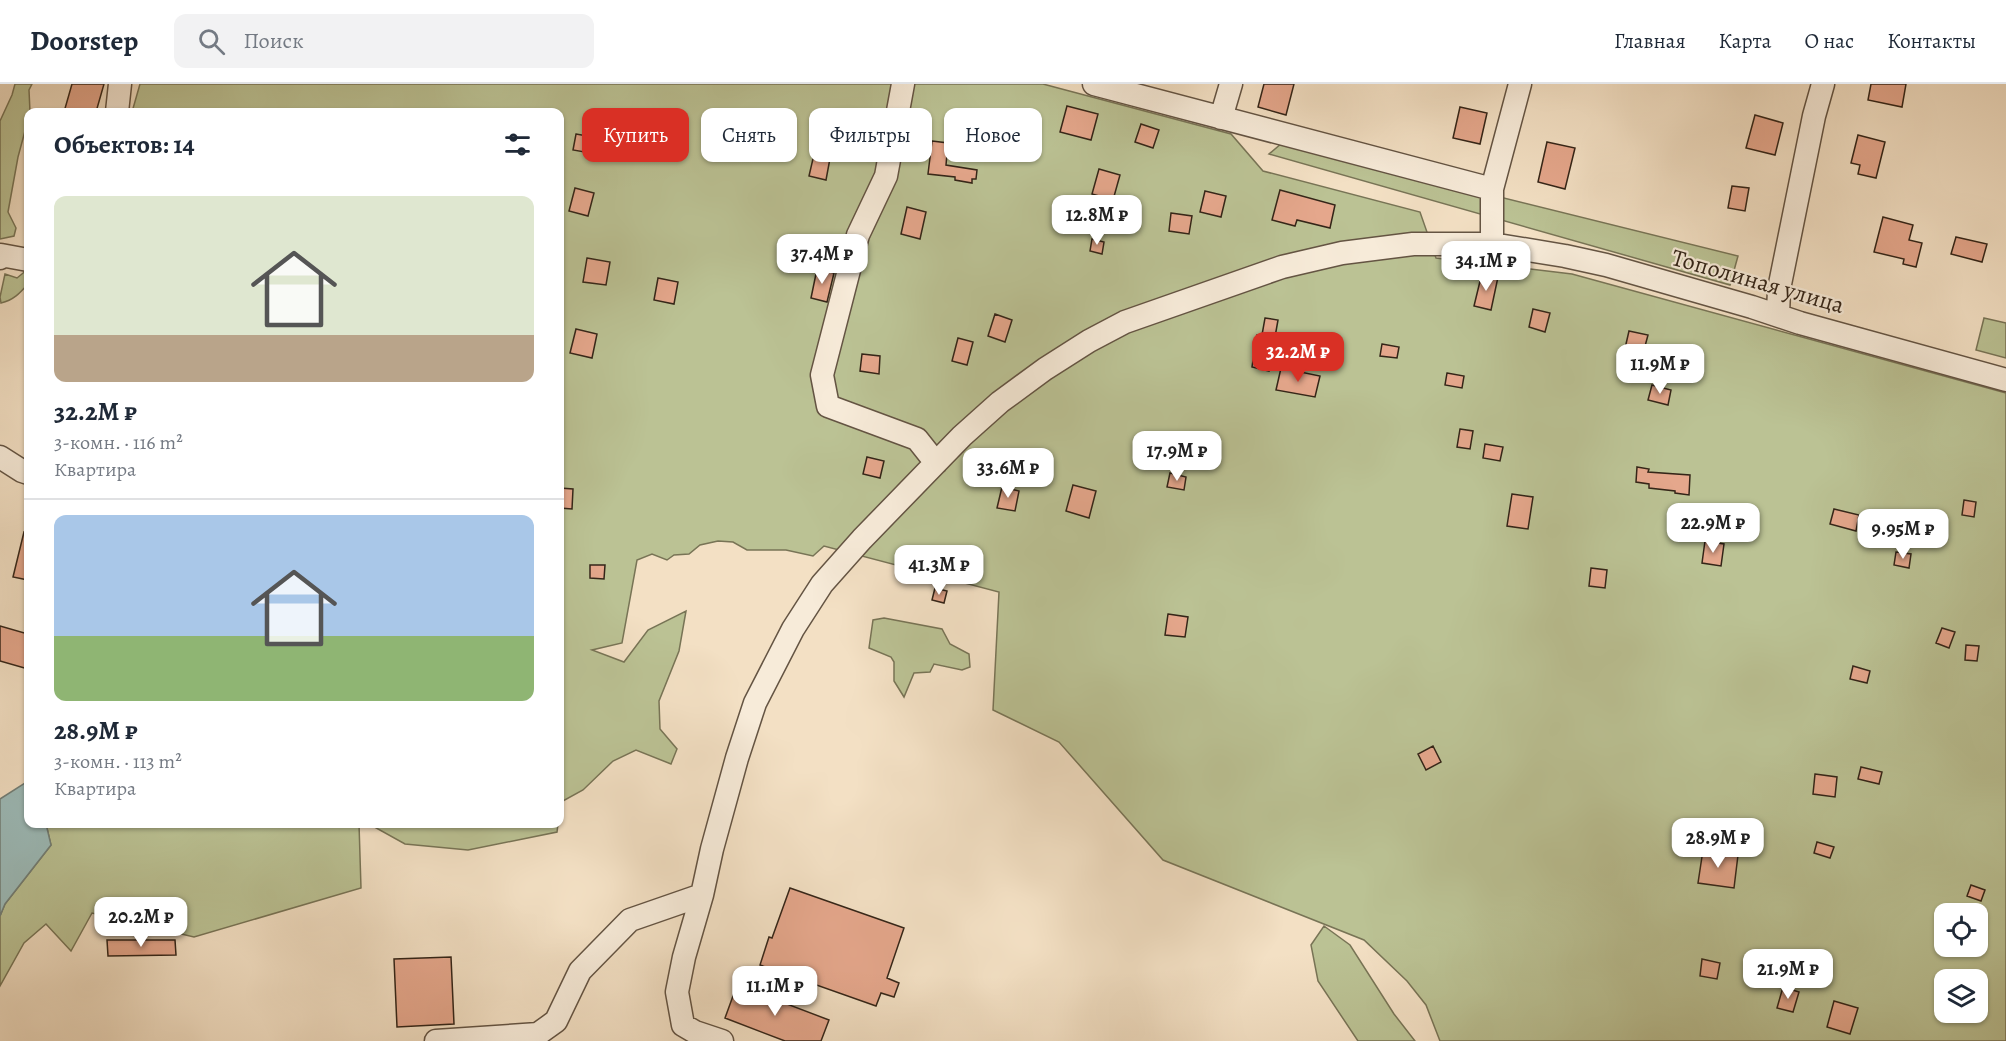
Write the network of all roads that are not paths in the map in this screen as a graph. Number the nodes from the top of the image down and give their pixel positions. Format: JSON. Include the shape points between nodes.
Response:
{"nodes":[{"id":1,"x":120,"y":84,"type":"edge"},
{"id":2,"x":903,"y":84,"type":"edge"},
{"id":3,"x":1094,"y":84,"type":"edge"},
{"id":4,"x":1231,"y":84,"type":"edge"},
{"id":5,"x":1520,"y":84,"type":"edge"},
{"id":6,"x":1823,"y":84,"type":"edge"},
{"id":7,"x":117,"y":108,"type":"edge"},
{"id":8,"x":1221,"y":118,"type":"junction"},
{"id":9,"x":1492,"y":189,"type":"junction"},
{"id":10,"x":1492,"y":244,"type":"junction"},
{"id":11,"x":0,"y":258,"type":"edge"},
{"id":12,"x":24,"y":259,"type":"edge"},
{"id":13,"x":1778,"y":315,"type":"junction"},
{"id":14,"x":2006,"y":380,"type":"edge"},
{"id":15,"x":0,"y":457,"type":"edge"},
{"id":16,"x":936,"y":463,"type":"junction"},
{"id":17,"x":24,"y":472,"type":"edge"},
{"id":18,"x":702,"y":895,"type":"junction"},
{"id":19,"x":681,"y":1033,"type":"edge"},
{"id":20,"x":436,"y":1041,"type":"edge"},
{"id":21,"x":722,"y":1041,"type":"edge"}],
"edges":[{"from":1,"to":7,"type":"street"},
{"from":2,"to":16,"type":"street","via":[[885,176],[858,235],[822,375],[828,406],[917,439]]},
{"from":3,"to":8,"type":"street"},
{"from":4,"to":8,"type":"street"},
{"from":5,"to":9,"type":"street"},
{"from":6,"to":13,"type":"street","via":[[1779,289]]},
{"from":8,"to":9,"type":"street"},
{"from":9,"to":10,"type":"street"},
{"from":10,"to":13,"type":"street","name":"Тополиная улица","via":[[1606,265]]},
{"from":10,"to":16,"type":"street","name":"Тополиная улица","via":[[1413,244],[1342,253],[1282,267],[1125,322],[1045,369],[1000,402]]},
{"from":11,"to":12,"type":"street","via":[[1,255]]},
{"from":13,"to":14,"type":"street","name":"Тополиная улица"},
{"from":15,"to":17,"type":"street"},
{"from":16,"to":18,"type":"street","name":"Тополиная улица","via":[[822,584],[770,671],[737,758]]},
{"from":18,"to":19,"type":"street","name":"Тополиная улица","via":[[677,992]]},
{"from":18,"to":20,"type":"street","via":[[630,920],[580,971],[556,1021],[538,1034]]},
{"from":19,"to":21,"type":"street","via":[[695,1032]]}]}
